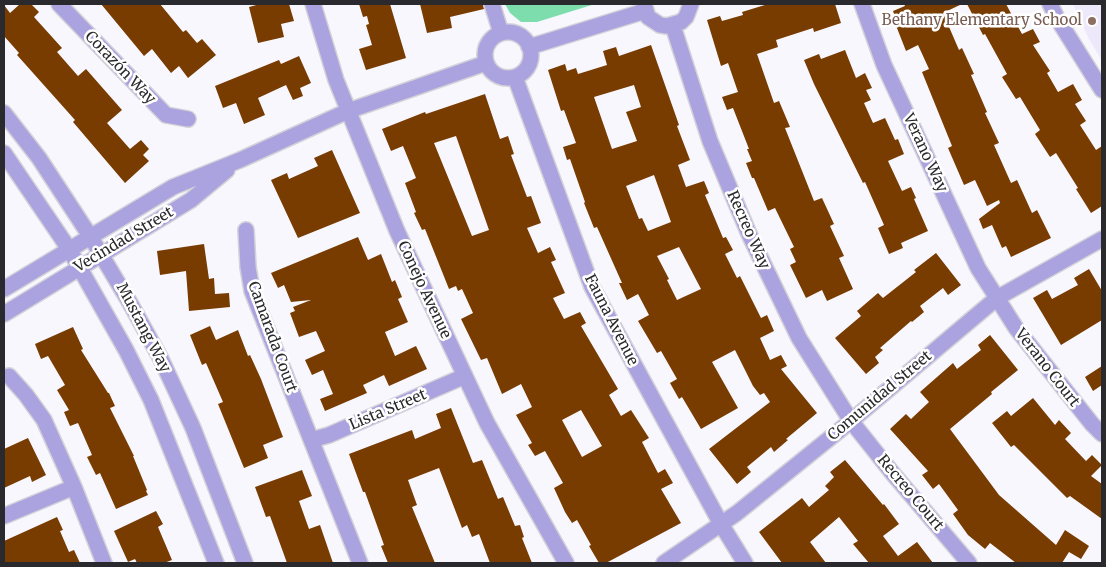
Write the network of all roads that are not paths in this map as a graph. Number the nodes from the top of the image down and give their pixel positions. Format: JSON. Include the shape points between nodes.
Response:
{"nodes":[{"id":1,"x":59,"y":4,"type":"edge"},
{"id":2,"x":313,"y":4,"type":"edge"},
{"id":3,"x":492,"y":4,"type":"edge"},
{"id":4,"x":691,"y":4,"type":"edge"},
{"id":5,"x":862,"y":4,"type":"edge"},
{"id":6,"x":1050,"y":4,"type":"edge"},
{"id":7,"x":644,"y":7,"type":"edge"},
{"id":8,"x":673,"y":26,"type":"junction"},
{"id":9,"x":501,"y":33,"type":"junction"},
{"id":10,"x":529,"y":47,"type":"junction"},
{"id":11,"x":486,"y":63,"type":"junction"},
{"id":12,"x":515,"y":77,"type":"junction"},
{"id":13,"x":1102,"y":90,"type":"edge"},
{"id":14,"x":348,"y":111,"type":"junction"},
{"id":15,"x":4,"y":113,"type":"edge"},
{"id":16,"x":188,"y":119,"type":"dead end"},
{"id":17,"x":4,"y":153,"type":"edge"},
{"id":18,"x":240,"y":160,"type":"junction"},
{"id":19,"x":246,"y":230,"type":"dead end"},
{"id":20,"x":90,"y":236,"type":"junction"},
{"id":21,"x":1102,"y":239,"type":"edge"},
{"id":22,"x":69,"y":249,"type":"junction"},
{"id":23,"x":101,"y":254,"type":"junction"},
{"id":24,"x":79,"y":267,"type":"junction"},
{"id":25,"x":4,"y":289,"type":"edge"},
{"id":26,"x":997,"y":298,"type":"junction"},
{"id":27,"x":4,"y":314,"type":"edge"},
{"id":28,"x":9,"y":376,"type":"dead end"},
{"id":29,"x":465,"y":376,"type":"junction"},
{"id":30,"x":851,"y":421,"type":"junction"},
{"id":31,"x":1102,"y":434,"type":"edge"},
{"id":32,"x":311,"y":440,"type":"junction"},
{"id":33,"x":74,"y":487,"type":"junction"},
{"id":34,"x":4,"y":516,"type":"edge"},
{"id":35,"x":721,"y":524,"type":"junction"},
{"id":36,"x":562,"y":561,"type":"edge"},
{"id":37,"x":104,"y":563,"type":"edge"},
{"id":38,"x":216,"y":563,"type":"edge"},
{"id":39,"x":245,"y":563,"type":"edge"},
{"id":40,"x":360,"y":563,"type":"edge"},
{"id":41,"x":664,"y":563,"type":"edge"},
{"id":42,"x":745,"y":563,"type":"edge"},
{"id":43,"x":969,"y":563,"type":"edge"}],
"edges":[{"from":1,"to":16,"type":"street","name":"Corazón Way","via":[[166,115]]},
{"from":2,"to":14,"type":"street","name":"Conejo Avenue"},
{"from":3,"to":9,"type":"street"},
{"from":4,"to":8,"type":"street","via":[[686,17]]},
{"from":5,"to":26,"type":"street","name":"Verano Way","via":[[888,74],[978,268]]},
{"from":6,"to":13,"type":"street"},
{"from":7,"to":8,"type":"street","via":[[648,17],[660,25]]},
{"from":7,"to":10,"type":"street"},
{"from":8,"to":30,"type":"street","name":"Recreo Way","via":[[710,141],[749,234],[799,338]]},
{"from":9,"to":10,"type":"street","via":[[521,36]]},
{"from":9,"to":11,"type":"street","via":[[489,41]]},
{"from":10,"to":12,"type":"street","via":[[531,54],[527,68]]},
{"from":11,"to":12,"type":"street","via":[[495,74]]},
{"from":11,"to":14,"type":"street","name":"Vecindad Street"},
{"from":12,"to":35,"type":"street","name":"Fauna Avenue","via":[[592,287]]},
{"from":14,"to":18,"type":"street","name":"Vecindad Street"},
{"from":14,"to":29,"type":"street","name":"Conejo Avenue","via":[[397,231]]},
{"from":15,"to":20,"type":"street","name":"Mustang Way","via":[[40,158]]},
{"from":17,"to":22,"type":"street","name":"Mustang Way"},
{"from":18,"to":20,"type":"street","name":"Vecindad Street","via":[[173,187]]},
{"from":18,"to":23,"type":"street","name":"Vecindad Street","via":[[191,200]]},
{"from":19,"to":32,"type":"street","name":"Camarada Court","via":[[252,291]]},
{"from":20,"to":22,"type":"street","name":"Vecindad Street"},
{"from":20,"to":23,"type":"street","name":"Mustang Way"},
{"from":21,"to":26,"type":"street","name":"Comunidad Street"},
{"from":22,"to":24,"type":"street","name":"Mustang Way"},
{"from":22,"to":25,"type":"street","name":"Vecindad Street"},
{"from":23,"to":24,"type":"street","name":"Vecindad Street"},
{"from":23,"to":39,"type":"street","name":"Mustang Way","via":[[161,360],[192,428]]},
{"from":24,"to":27,"type":"street","name":"Vecindad Street"},
{"from":24,"to":38,"type":"street","name":"Mustang Way","via":[[151,400]]},
{"from":26,"to":30,"type":"street","name":"Comunidad Street"},
{"from":26,"to":31,"type":"street","name":"Verano Court","via":[[1016,328]]},
{"from":28,"to":33,"type":"street","via":[[44,420]]},
{"from":29,"to":32,"type":"street","name":"Lista Street"},
{"from":29,"to":36,"type":"street","name":"Conejo Avenue"},
{"from":30,"to":35,"type":"street","name":"Comunidad Street"},
{"from":30,"to":43,"type":"street","name":"Recreo Court"},
{"from":32,"to":40,"type":"street","name":"Camarada Court"},
{"from":33,"to":34,"type":"street"},
{"from":33,"to":37,"type":"street"},
{"from":35,"to":41,"type":"street","name":"Comunidad Street"},
{"from":35,"to":42,"type":"street","name":"Fauna Avenue"}]}
